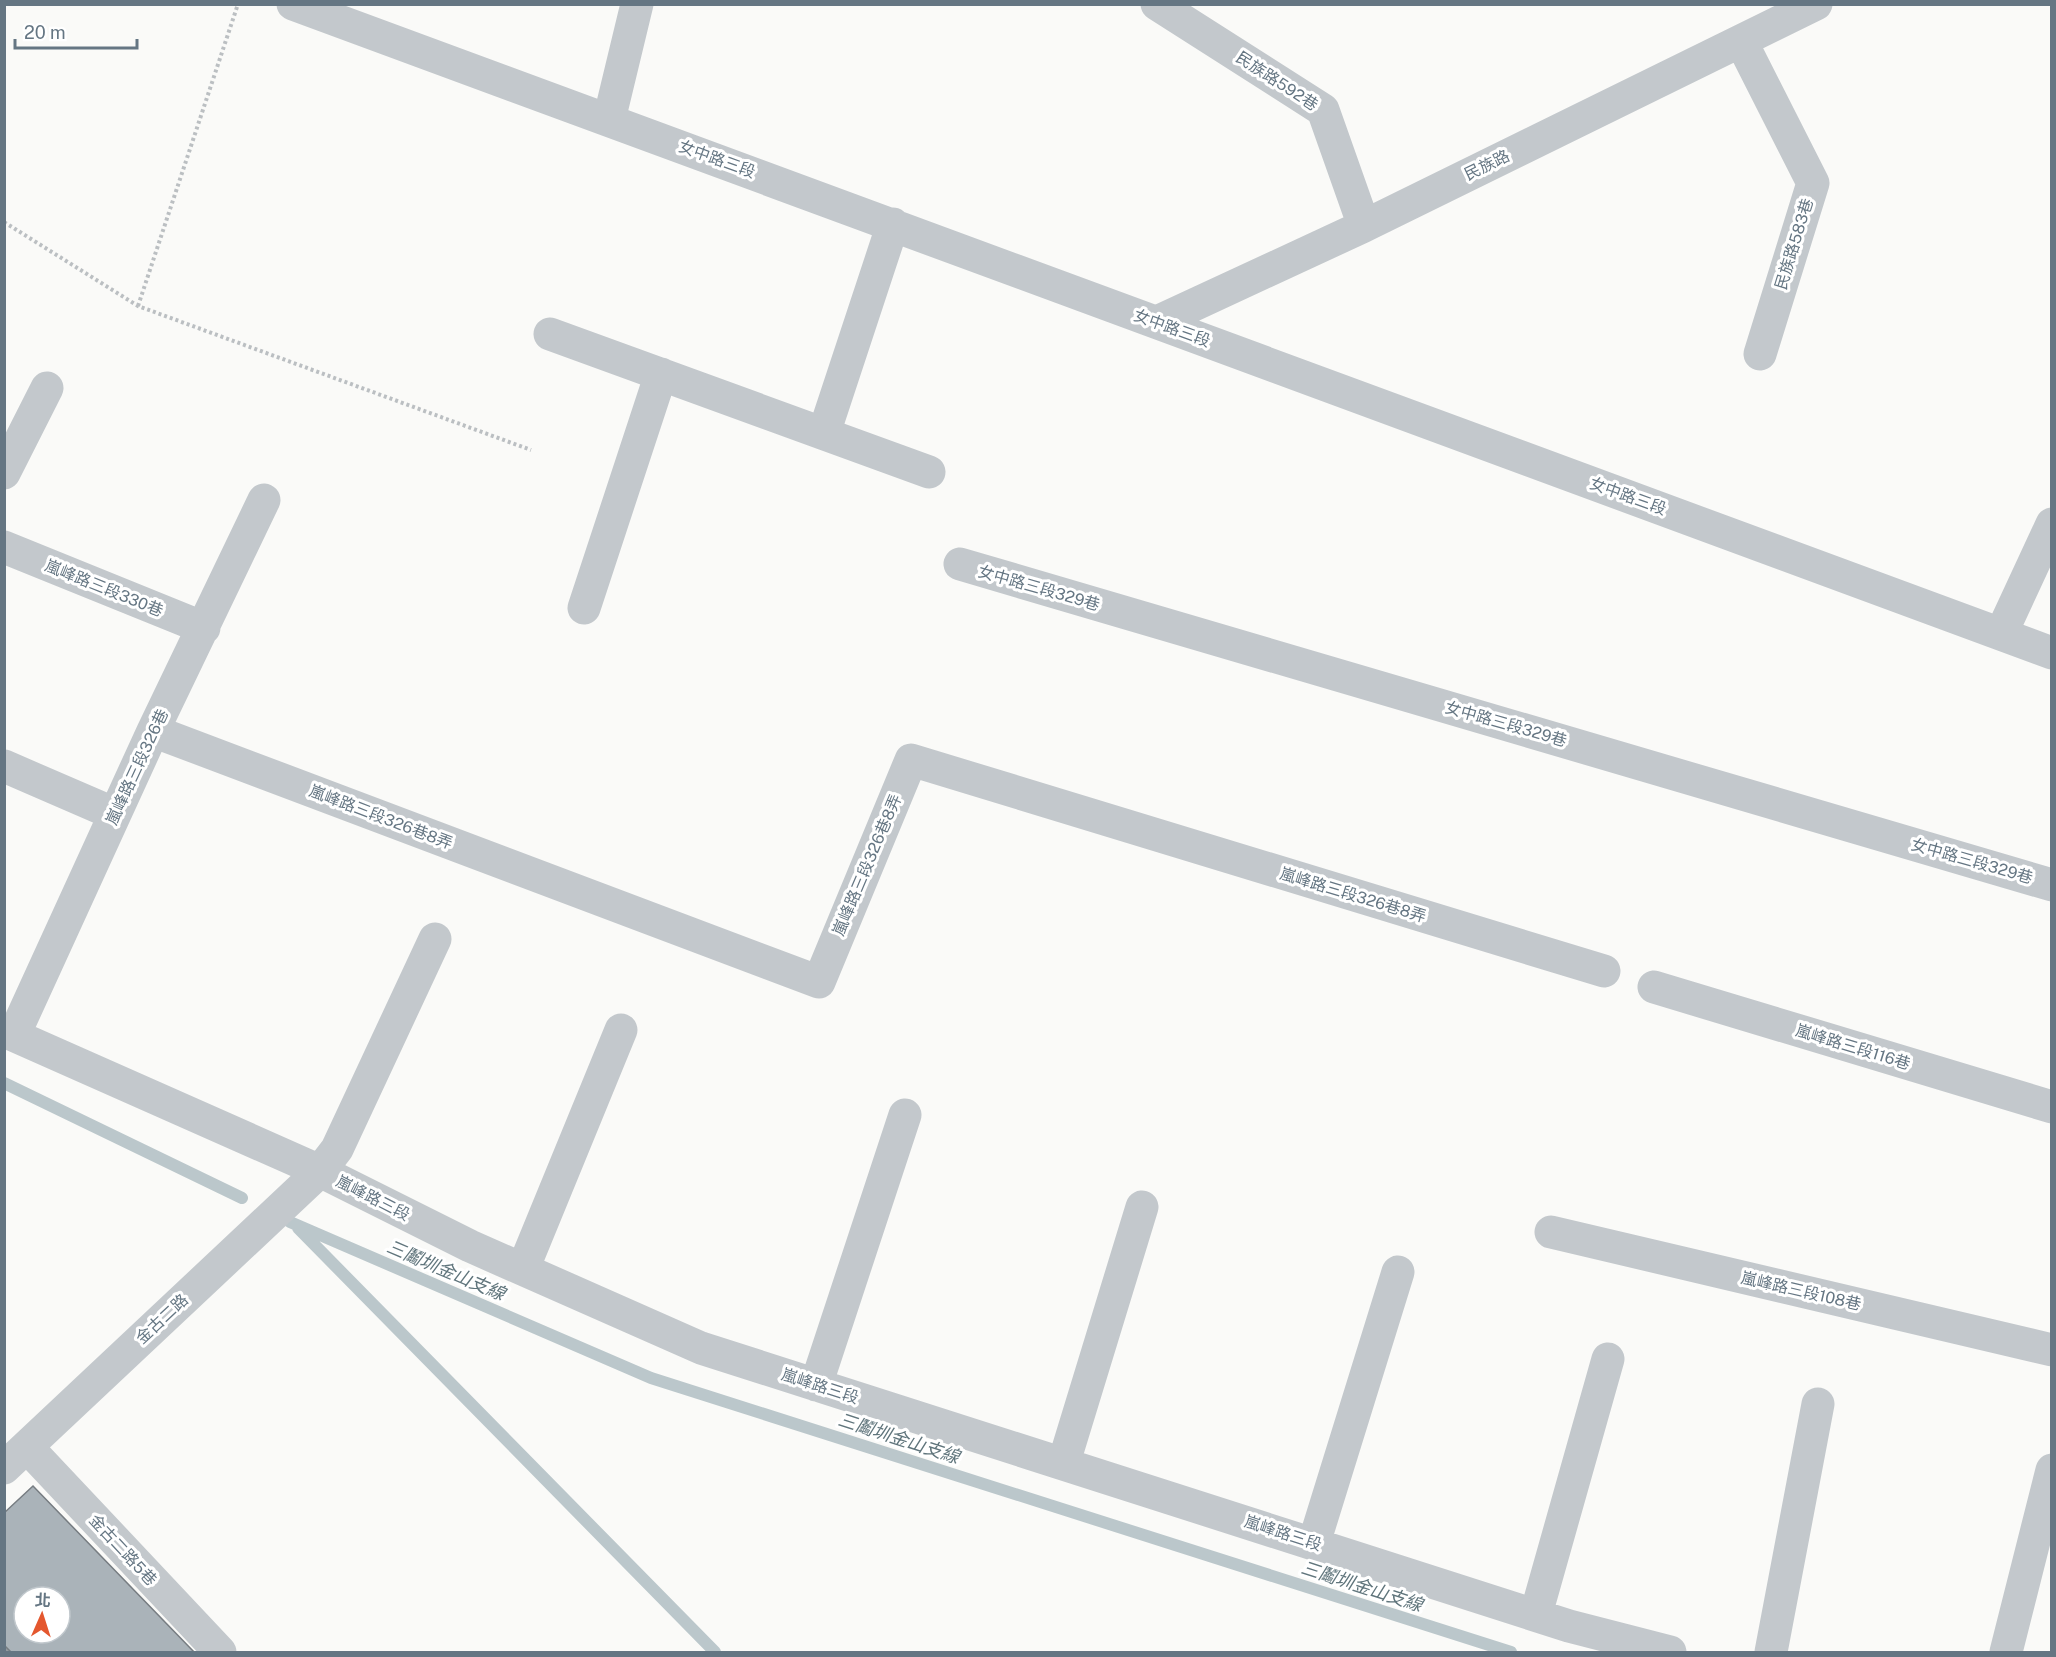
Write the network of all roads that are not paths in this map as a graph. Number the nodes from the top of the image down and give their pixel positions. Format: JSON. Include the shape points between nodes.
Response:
{"nodes":[{"id":1,"x":293,"y":4,"type":"edge"},
{"id":2,"x":637,"y":4,"type":"edge"},
{"id":3,"x":1157,"y":4,"type":"edge"},
{"id":4,"x":1816,"y":4,"type":"edge"},
{"id":5,"x":1742,"y":41,"type":"junction"},
{"id":6,"x":609,"y":120,"type":"junction"},
{"id":7,"x":893,"y":224,"type":"junction"},
{"id":8,"x":1364,"y":226,"type":"junction"},
{"id":9,"x":1157,"y":322,"type":"junction"},
{"id":10,"x":550,"y":334,"type":"dead end"},
{"id":11,"x":1760,"y":354,"type":"dead end"},
{"id":12,"x":661,"y":374,"type":"junction"},
{"id":13,"x":47,"y":388,"type":"dead end"},
{"id":14,"x":824,"y":433,"type":"junction"},
{"id":15,"x":929,"y":472,"type":"dead end"},
{"id":16,"x":4,"y":473,"type":"edge"},
{"id":17,"x":264,"y":500,"type":"dead end"},
{"id":18,"x":2052,"y":524,"type":"edge"},
{"id":19,"x":4,"y":547,"type":"edge"},
{"id":20,"x":960,"y":564,"type":"dead end"},
{"id":21,"x":584,"y":608,"type":"dead end"},
{"id":22,"x":204,"y":628,"type":"junction"},
{"id":23,"x":2001,"y":634,"type":"junction"},
{"id":24,"x":2052,"y":653,"type":"edge"},
{"id":25,"x":153,"y":731,"type":"junction"},
{"id":26,"x":4,"y":766,"type":"edge"},
{"id":27,"x":115,"y":814,"type":"junction"},
{"id":28,"x":2052,"y":885,"type":"edge"},
{"id":29,"x":435,"y":939,"type":"dead end"},
{"id":30,"x":1604,"y":971,"type":"dead end"},
{"id":31,"x":1654,"y":987,"type":"dead end"},
{"id":32,"x":621,"y":1030,"type":"dead end"},
{"id":33,"x":9,"y":1033,"type":"edge"},
{"id":34,"x":2052,"y":1107,"type":"edge"},
{"id":35,"x":905,"y":1115,"type":"dead end"},
{"id":36,"x":320,"y":1171,"type":"junction"},
{"id":37,"x":1142,"y":1207,"type":"dead end"},
{"id":38,"x":1551,"y":1232,"type":"dead end"},
{"id":39,"x":523,"y":1269,"type":"junction"},
{"id":40,"x":1398,"y":1272,"type":"dead end"},
{"id":41,"x":2052,"y":1350,"type":"edge"},
{"id":42,"x":1608,"y":1359,"type":"dead end"},
{"id":43,"x":816,"y":1385,"type":"junction"},
{"id":44,"x":1818,"y":1404,"type":"dead end"},
{"id":45,"x":16,"y":1457,"type":"edge"},
{"id":46,"x":1064,"y":1462,"type":"junction"},
{"id":47,"x":2052,"y":1470,"type":"edge"},
{"id":48,"x":1314,"y":1543,"type":"junction"},
{"id":49,"x":1536,"y":1614,"type":"junction"},
{"id":50,"x":220,"y":1653,"type":"edge"},
{"id":51,"x":1670,"y":1653,"type":"edge"},
{"id":52,"x":1771,"y":1653,"type":"edge"},
{"id":53,"x":2006,"y":1653,"type":"edge"}],
"edges":[{"from":1,"to":6,"type":"street","name":"女中路三段"},
{"from":2,"to":6,"type":"street"},
{"from":3,"to":8,"type":"street","name":"民族路592巷","via":[[1323,110]]},
{"from":4,"to":5,"type":"street","name":"民族路"},
{"from":5,"to":8,"type":"street","name":"民族路"},
{"from":5,"to":11,"type":"street","name":"民族路583巷","via":[[1813,183]]},
{"from":6,"to":7,"type":"street","name":"女中路三段"},
{"from":7,"to":9,"type":"street","name":"女中路三段"},
{"from":7,"to":14,"type":"street"},
{"from":8,"to":9,"type":"street","name":"民族路"},
{"from":9,"to":23,"type":"street","name":"女中路三段"},
{"from":10,"to":12,"type":"street"},
{"from":12,"to":14,"type":"street"},
{"from":12,"to":21,"type":"street"},
{"from":13,"to":16,"type":"street"},
{"from":14,"to":15,"type":"street"},
{"from":17,"to":22,"type":"street","name":"嵐峰路三段326巷"},
{"from":18,"to":23,"type":"street"},
{"from":19,"to":22,"type":"street","name":"嵐峰路三段330巷"},
{"from":20,"to":28,"type":"street","name":"女中路三段329巷"},
{"from":22,"to":25,"type":"street","name":"嵐峰路三段326巷"},
{"from":23,"to":24,"type":"street","name":"女中路三段"},
{"from":25,"to":27,"type":"street","name":"嵐峰路三段326巷"},
{"from":25,"to":30,"type":"street","name":"嵐峰路三段326巷8弄","via":[[819,982],[911,760]]},
{"from":26,"to":27,"type":"street"},
{"from":27,"to":33,"type":"street","name":"嵐峰路三段326巷"},
{"from":29,"to":36,"type":"street","name":"金古二路","via":[[337,1149]]},
{"from":31,"to":34,"type":"street","name":"嵐峰路三段116巷"},
{"from":32,"to":39,"type":"street"},
{"from":33,"to":36,"type":"street","name":"嵐峰路三段"},
{"from":35,"to":43,"type":"street"},
{"from":36,"to":39,"type":"street","name":"嵐峰路三段"},
{"from":36,"to":45,"type":"street","name":"金古二路"},
{"from":37,"to":46,"type":"street"},
{"from":38,"to":41,"type":"street","name":"嵐峰路三段108巷"},
{"from":39,"to":43,"type":"street","name":"嵐峰路三段","via":[[701,1348]]},
{"from":40,"to":48,"type":"street"},
{"from":42,"to":49,"type":"street"},
{"from":43,"to":46,"type":"street","name":"嵐峰路三段"},
{"from":44,"to":52,"type":"street"},
{"from":45,"to":50,"type":"street","name":"金古二路5巷"},
{"from":46,"to":48,"type":"street","name":"嵐峰路三段"},
{"from":47,"to":53,"type":"street"},
{"from":48,"to":49,"type":"street","name":"嵐峰路三段"},
{"from":49,"to":51,"type":"street","name":"嵐峰路三段"}]}
